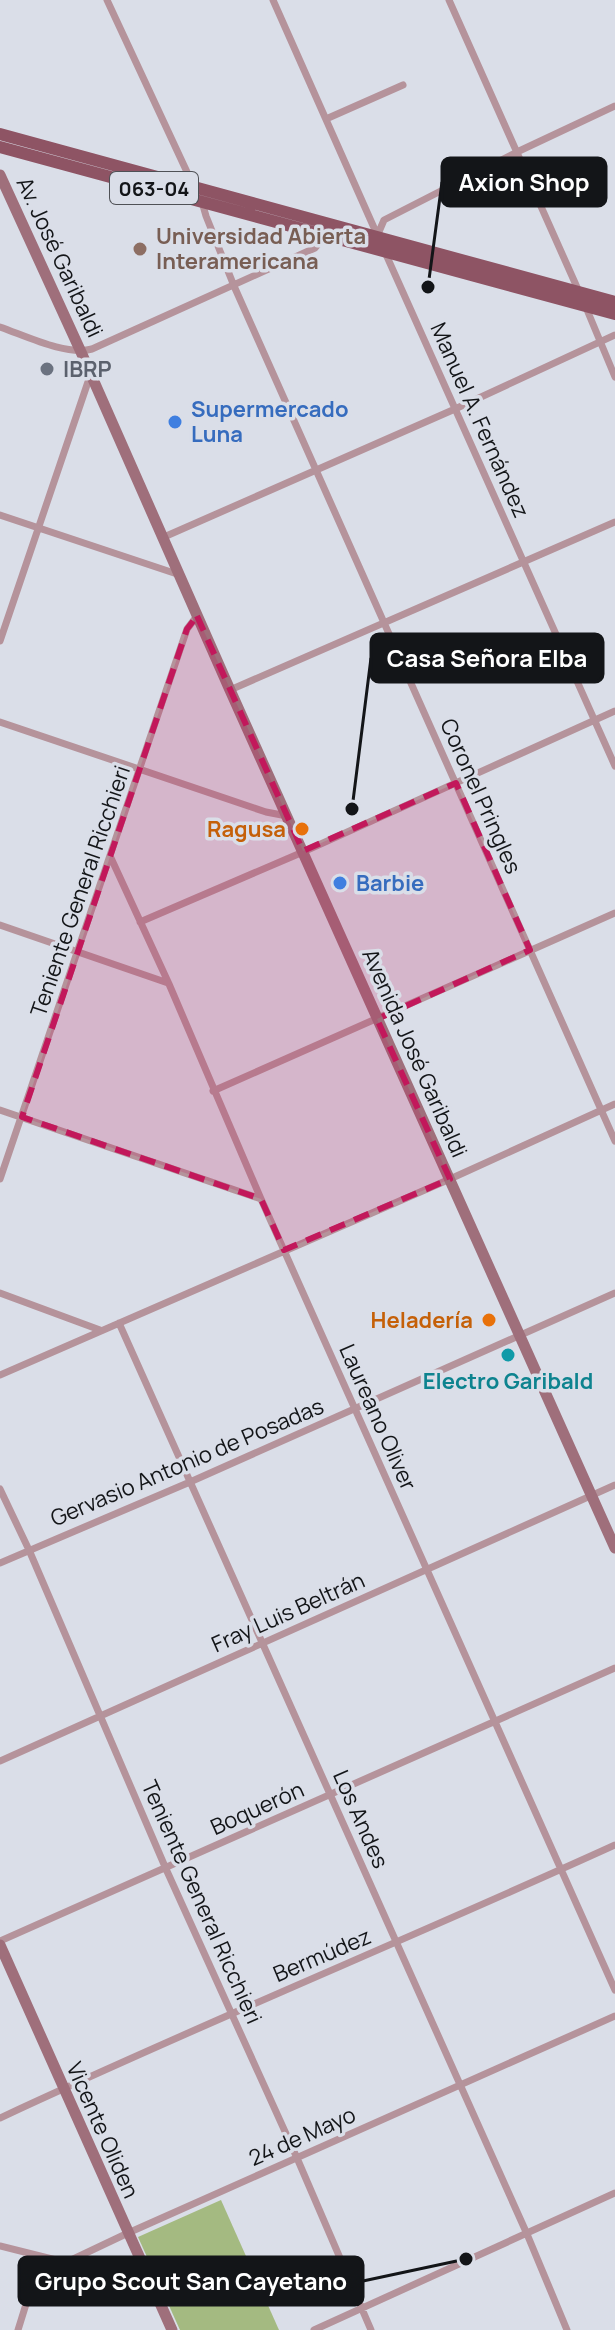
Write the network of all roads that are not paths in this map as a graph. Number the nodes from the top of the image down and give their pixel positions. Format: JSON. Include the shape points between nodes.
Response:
{"nodes":[{"id":1,"x":107,"y":0,"type":"edge"},
{"id":2,"x":273,"y":0,"type":"edge"},
{"id":3,"x":449,"y":0,"type":"edge"},
{"id":4,"x":403,"y":85,"type":"dead end"},
{"id":5,"x":615,"y":106,"type":"edge"},
{"id":6,"x":326,"y":119,"type":"junction"},
{"id":7,"x":0,"y":134,"type":"edge"},
{"id":8,"x":0,"y":147,"type":"edge"},
{"id":9,"x":517,"y":152,"type":"junction"},
{"id":10,"x":0,"y":175,"type":"edge"},
{"id":11,"x":186,"y":184,"type":"junction"},
{"id":12,"x":202,"y":201,"type":"junction"},
{"id":13,"x":328,"y":230,"type":"junction"},
{"id":14,"x":378,"y":236,"type":"junction"},
{"id":15,"x":385,"y":252,"type":"junction"},
{"id":16,"x":234,"y":286,"type":"junction"},
{"id":17,"x":579,"y":292,"type":"junction"},
{"id":18,"x":615,"y":302,"type":"edge"},
{"id":19,"x":585,"y":306,"type":"junction"},
{"id":20,"x":615,"y":314,"type":"edge"},
{"id":21,"x":0,"y":327,"type":"edge"},
{"id":22,"x":615,"y":335,"type":"edge"},
{"id":23,"x":600,"y":342,"type":"junction"},
{"id":24,"x":81,"y":352,"type":"junction"},
{"id":25,"x":91,"y":374,"type":"junction"},
{"id":26,"x":615,"y":377,"type":"edge"},
{"id":27,"x":455,"y":409,"type":"junction"},
{"id":28,"x":317,"y":471,"type":"junction"},
{"id":29,"x":0,"y":515,"type":"edge"},
{"id":30,"x":615,"y":522,"type":"edge"},
{"id":31,"x":38,"y":528,"type":"junction"},
{"id":32,"x":164,"y":537,"type":"junction"},
{"id":33,"x":523,"y":561,"type":"junction"},
{"id":34,"x":180,"y":575,"type":"junction"},
{"id":35,"x":197,"y":616,"type":"junction"},
{"id":36,"x":384,"y":622,"type":"junction"},
{"id":37,"x":0,"y":641,"type":"edge"},
{"id":38,"x":230,"y":690,"type":"junction"},
{"id":39,"x":615,"y":711,"type":"edge"},
{"id":40,"x":594,"y":720,"type":"junction"},
{"id":41,"x":0,"y":722,"type":"edge"},
{"id":42,"x":615,"y":766,"type":"edge"},
{"id":43,"x":141,"y":769,"type":"junction"},
{"id":44,"x":456,"y":783,"type":"junction"},
{"id":45,"x":287,"y":816,"type":"junction"},
{"id":46,"x":303,"y":852,"type":"junction"},
{"id":47,"x":111,"y":858,"type":"junction"},
{"id":48,"x":615,"y":913,"type":"edge"},
{"id":49,"x":140,"y":922,"type":"junction"},
{"id":50,"x":0,"y":925,"type":"edge"},
{"id":51,"x":530,"y":950,"type":"junction"},
{"id":52,"x":77,"y":952,"type":"junction"},
{"id":53,"x":169,"y":984,"type":"junction"},
{"id":54,"x":377,"y":1019,"type":"junction"},
{"id":55,"x":213,"y":1091,"type":"junction"},
{"id":56,"x":615,"y":1104,"type":"edge"},
{"id":57,"x":0,"y":1110,"type":"edge"},
{"id":58,"x":601,"y":1110,"type":"junction"},
{"id":59,"x":22,"y":1117,"type":"junction"},
{"id":60,"x":615,"y":1141,"type":"edge"},
{"id":61,"x":0,"y":1179,"type":"edge"},
{"id":62,"x":450,"y":1179,"type":"junction"},
{"id":63,"x":261,"y":1199,"type":"junction"},
{"id":64,"x":284,"y":1250,"type":"junction"},
{"id":65,"x":0,"y":1293,"type":"edge"},
{"id":66,"x":615,"y":1293,"type":"edge"},
{"id":67,"x":119,"y":1323,"type":"junction"},
{"id":68,"x":100,"y":1330,"type":"junction"},
{"id":69,"x":520,"y":1336,"type":"junction"},
{"id":70,"x":0,"y":1375,"type":"edge"},
{"id":71,"x":354,"y":1409,"type":"junction"},
{"id":72,"x":190,"y":1482,"type":"junction"},
{"id":73,"x":615,"y":1485,"type":"edge"},
{"id":74,"x":0,"y":1489,"type":"edge"},
{"id":75,"x":592,"y":1496,"type":"junction"},
{"id":76,"x":615,"y":1548,"type":"edge"},
{"id":77,"x":29,"y":1550,"type":"junction"},
{"id":78,"x":0,"y":1563,"type":"edge"},
{"id":79,"x":427,"y":1569,"type":"junction"},
{"id":80,"x":263,"y":1643,"type":"junction"},
{"id":81,"x":615,"y":1668,"type":"edge"},
{"id":82,"x":101,"y":1716,"type":"junction"},
{"id":83,"x":495,"y":1722,"type":"junction"},
{"id":84,"x":0,"y":1761,"type":"edge"},
{"id":85,"x":331,"y":1795,"type":"junction"},
{"id":86,"x":615,"y":1845,"type":"edge"},
{"id":87,"x":166,"y":1869,"type":"junction"},
{"id":88,"x":561,"y":1870,"type":"junction"},
{"id":89,"x":0,"y":1943,"type":"edge"},
{"id":90,"x":396,"y":1943,"type":"junction"},
{"id":91,"x":615,"y":1990,"type":"edge"},
{"id":92,"x":231,"y":2013,"type":"junction"},
{"id":93,"x":615,"y":2016,"type":"edge"},
{"id":94,"x":460,"y":2085,"type":"junction"},
{"id":95,"x":63,"y":2089,"type":"junction"},
{"id":96,"x":0,"y":2118,"type":"edge"},
{"id":97,"x":297,"y":2158,"type":"junction"},
{"id":98,"x":615,"y":2193,"type":"edge"},
{"id":99,"x":128,"y":2233,"type":"junction"},
{"id":100,"x":527,"y":2234,"type":"junction"},
{"id":101,"x":0,"y":2246,"type":"edge"},
{"id":102,"x":41,"y":2256,"type":"junction"},
{"id":103,"x":362,"y":2309,"type":"junction"},
{"id":104,"x":18,"y":2330,"type":"edge"},
{"id":105,"x":172,"y":2330,"type":"edge"},
{"id":106,"x":314,"y":2330,"type":"edge"},
{"id":107,"x":371,"y":2330,"type":"edge"},
{"id":108,"x":567,"y":2330,"type":"edge"}],
"edges":[{"from":1,"to":11,"type":"street","via":[[187,172]]},
{"from":2,"to":6,"type":"street","name":"Manuel A. Fernández"},
{"from":3,"to":9,"type":"street"},
{"from":4,"to":6,"type":"street"},
{"from":5,"to":9,"type":"street"},
{"from":6,"to":14,"type":"street","name":"Manuel A. Fernández"},
{"from":7,"to":11,"type":"main road","number":"063-04"},
{"from":8,"to":12,"type":"main road","number":"063-04"},
{"from":9,"to":14,"type":"street","via":[[384,220]]},
{"from":9,"to":17,"type":"street"},
{"from":10,"to":24,"type":"main road","name":"Av. José Garibaldi"},
{"from":11,"to":13,"type":"main road","number":"063-04"},
{"from":12,"to":13,"type":"main road","number":"063-04"},
{"from":12,"to":16,"type":"street","name":"Coronel Pringles"},
{"from":13,"to":14,"type":"main road","number":"063-04"},
{"from":13,"to":15,"type":"main road","number":"063-04"},
{"from":13,"to":16,"type":"street","via":[[315,248]]},
{"from":14,"to":15,"type":"street","name":"Manuel A. Fernández"},
{"from":14,"to":17,"type":"main road","number":"063-04"},
{"from":15,"to":19,"type":"main road","number":"063-04"},
{"from":15,"to":27,"type":"street","name":"Manuel A. Fernández"},
{"from":16,"to":24,"type":"street"},
{"from":16,"to":28,"type":"street","name":"Coronel Pringles"},
{"from":17,"to":18,"type":"main road","number":"063-04"},
{"from":17,"to":19,"type":"street"},
{"from":19,"to":20,"type":"main road","number":"063-04"},
{"from":19,"to":23,"type":"street"},
{"from":21,"to":24,"type":"street"},
{"from":22,"to":23,"type":"street"},
{"from":23,"to":26,"type":"street"},
{"from":23,"to":27,"type":"street"},
{"from":24,"to":25,"type":"main road","name":"Av. José Garibaldi"},
{"from":25,"to":31,"type":"street"},
{"from":25,"to":32,"type":"main road","name":"Av. José Garibaldi"},
{"from":27,"to":28,"type":"street"},
{"from":27,"to":33,"type":"street","name":"Manuel A. Fernández"},
{"from":28,"to":32,"type":"street"},
{"from":28,"to":36,"type":"street","name":"Coronel Pringles"},
{"from":29,"to":31,"type":"street"},
{"from":30,"to":33,"type":"street"},
{"from":31,"to":34,"type":"street"},
{"from":31,"to":37,"type":"street"},
{"from":32,"to":34,"type":"main road","name":"Av. José Garibaldi"},
{"from":33,"to":36,"type":"street"},
{"from":33,"to":40,"type":"street","name":"Manuel A. Fernández"},
{"from":34,"to":35,"type":"main road","name":"Avenida José Garibaldi"},
{"from":35,"to":38,"type":"main road","name":"Avenida José Garibaldi"},
{"from":35,"to":43,"type":"street","name":"Teniente General Ricchieri","via":[[187,629]]},
{"from":36,"to":38,"type":"street"},
{"from":36,"to":44,"type":"street","name":"Coronel Pringles"},
{"from":38,"to":45,"type":"main road","name":"Avenida José Garibaldi"},
{"from":39,"to":40,"type":"street"},
{"from":40,"to":42,"type":"street","name":"Manuel A. Fernández"},
{"from":40,"to":44,"type":"street"},
{"from":41,"to":43,"type":"street"},
{"from":43,"to":45,"type":"street"},
{"from":43,"to":47,"type":"street","name":"Teniente General Ricchieri"},
{"from":44,"to":46,"type":"street"},
{"from":44,"to":51,"type":"street","name":"Coronel Pringles"},
{"from":45,"to":46,"type":"main road","name":"Avenida José Garibaldi"},
{"from":46,"to":49,"type":"street"},
{"from":46,"to":54,"type":"main road","name":"Avenida José Garibaldi"},
{"from":47,"to":49,"type":"street","name":"Laureano Oliver"},
{"from":47,"to":52,"type":"street","name":"Teniente General Ricchieri"},
{"from":48,"to":51,"type":"street"},
{"from":49,"to":53,"type":"street","name":"Laureano Oliver"},
{"from":50,"to":52,"type":"street"},
{"from":51,"to":54,"type":"street"},
{"from":51,"to":58,"type":"street","name":"Coronel Pringles"},
{"from":52,"to":53,"type":"street"},
{"from":52,"to":59,"type":"street","name":"Teniente General Ricchieri"},
{"from":53,"to":55,"type":"street","name":"Laureano Oliver"},
{"from":54,"to":55,"type":"street"},
{"from":54,"to":62,"type":"main road","name":"Avenida José Garibaldi"},
{"from":55,"to":63,"type":"street","name":"Laureano Oliver"},
{"from":56,"to":58,"type":"street"},
{"from":57,"to":59,"type":"street"},
{"from":58,"to":60,"type":"street","name":"Coronel Pringles"},
{"from":58,"to":62,"type":"street"},
{"from":59,"to":61,"type":"street","name":"Teniente General Ricchieri"},
{"from":59,"to":63,"type":"street"},
{"from":62,"to":64,"type":"street"},
{"from":62,"to":69,"type":"main road","name":"Avenida José Garibaldi"},
{"from":63,"to":64,"type":"street","name":"Laureano Oliver"},
{"from":64,"to":67,"type":"street"},
{"from":64,"to":71,"type":"street","name":"Laureano Oliver"},
{"from":65,"to":68,"type":"street"},
{"from":66,"to":69,"type":"street","name":"Gervasio Antonio de Posadas"},
{"from":67,"to":68,"type":"street"},
{"from":67,"to":72,"type":"street","name":"Los Andes"},
{"from":68,"to":70,"type":"street"},
{"from":69,"to":71,"type":"street","name":"Gervasio Antonio de Posadas"},
{"from":69,"to":75,"type":"main road","name":"Avenida José Garibaldi"},
{"from":71,"to":72,"type":"street","name":"Gervasio Antonio de Posadas"},
{"from":71,"to":79,"type":"street","name":"Laureano Oliver"},
{"from":72,"to":77,"type":"street","name":"Gervasio Antonio de Posadas"},
{"from":72,"to":80,"type":"street","name":"Los Andes"},
{"from":73,"to":75,"type":"street","name":"Fray Luis Beltrán"},
{"from":74,"to":77,"type":"street","name":"Teniente General Ricchieri"},
{"from":75,"to":76,"type":"main road","name":"Avenida José Garibaldi"},
{"from":75,"to":79,"type":"street","name":"Fray Luis Beltrán"},
{"from":77,"to":78,"type":"street","name":"Gervasio Antonio de Posadas"},
{"from":77,"to":82,"type":"street","name":"Teniente General Ricchieri"},
{"from":79,"to":80,"type":"street","name":"Fray Luis Beltrán"},
{"from":79,"to":83,"type":"street","name":"Laureano Oliver"},
{"from":80,"to":82,"type":"street","name":"Fray Luis Beltrán"},
{"from":80,"to":85,"type":"street","name":"Los Andes"},
{"from":81,"to":83,"type":"street","name":"Boquerón"},
{"from":82,"to":84,"type":"street","name":"Fray Luis Beltrán"},
{"from":82,"to":87,"type":"street","name":"Teniente General Ricchieri"},
{"from":83,"to":85,"type":"street","name":"Boquerón"},
{"from":83,"to":88,"type":"street","name":"Laureano Oliver"},
{"from":85,"to":87,"type":"street","name":"Boquerón"},
{"from":85,"to":90,"type":"street","name":"Los Andes"},
{"from":86,"to":88,"type":"street","name":"Bermúdez"},
{"from":87,"to":89,"type":"street","name":"Boquerón"},
{"from":87,"to":92,"type":"street","name":"Teniente General Ricchieri"},
{"from":88,"to":90,"type":"street","name":"Bermúdez"},
{"from":88,"to":91,"type":"street","name":"Laureano Oliver"},
{"from":89,"to":95,"type":"main road","name":"Vicente Oliden"},
{"from":90,"to":92,"type":"street","name":"Bermúdez"},
{"from":90,"to":94,"type":"street","name":"Los Andes"},
{"from":92,"to":95,"type":"street","name":"Bermúdez"},
{"from":92,"to":97,"type":"street","name":"Teniente General Ricchieri"},
{"from":93,"to":94,"type":"street","name":"24 de Mayo"},
{"from":94,"to":97,"type":"street","name":"24 de Mayo"},
{"from":94,"to":100,"type":"street","name":"Los Andes"},
{"from":95,"to":96,"type":"street","name":"Bermúdez"},
{"from":95,"to":99,"type":"main road","name":"Vicente Oliden"},
{"from":97,"to":99,"type":"street","name":"24 de Mayo"},
{"from":97,"to":103,"type":"street","name":"Teniente General Ricchieri"},
{"from":98,"to":100,"type":"street"},
{"from":99,"to":102,"type":"street","name":"24 de Mayo","via":[[69,2261]]},
{"from":99,"to":105,"type":"main road","name":"Vicente Oliden"},
{"from":100,"to":103,"type":"street"},
{"from":100,"to":108,"type":"street","name":"Los Andes"},
{"from":101,"to":102,"type":"street","name":"24 de Mayo"},
{"from":102,"to":104,"type":"street"},
{"from":103,"to":106,"type":"street"},
{"from":103,"to":107,"type":"street","name":"Teniente General Ricchieri"}]}
